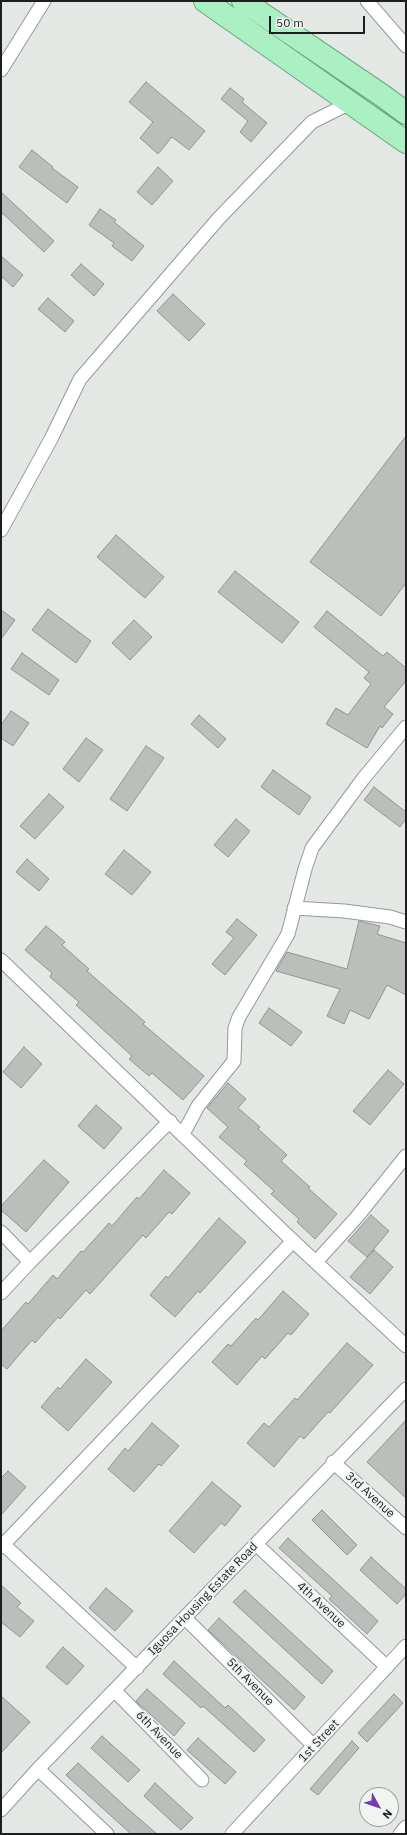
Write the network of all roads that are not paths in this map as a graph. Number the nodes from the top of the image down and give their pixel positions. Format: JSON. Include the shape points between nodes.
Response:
{"nodes":[{"id":1,"x":44,"y":1,"type":"edge"},
{"id":2,"x":205,"y":1,"type":"edge"},
{"id":3,"x":243,"y":1,"type":"edge"},
{"id":4,"x":367,"y":1,"type":"edge"},
{"id":5,"x":406,"y":46,"type":"edge"},
{"id":6,"x":1,"y":70,"type":"edge"},
{"id":7,"x":350,"y":103,"type":"junction"},
{"id":8,"x":406,"y":113,"type":"edge"},
{"id":9,"x":406,"y":142,"type":"edge"},
{"id":10,"x":1,"y":530,"type":"edge"},
{"id":11,"x":406,"y":727,"type":"edge"},
{"id":12,"x":294,"y":908,"type":"junction"},
{"id":13,"x":406,"y":922,"type":"edge"},
{"id":14,"x":1,"y":960,"type":"edge"},
{"id":15,"x":170,"y":1121,"type":"junction"},
{"id":16,"x":183,"y":1134,"type":"junction"},
{"id":17,"x":406,"y":1156,"type":"edge"},
{"id":18,"x":1,"y":1232,"type":"edge"},
{"id":19,"x":293,"y":1241,"type":"junction"},
{"id":20,"x":30,"y":1262,"type":"junction"},
{"id":21,"x":316,"y":1262,"type":"junction"},
{"id":22,"x":1,"y":1293,"type":"edge"},
{"id":23,"x":406,"y":1346,"type":"edge"},
{"id":24,"x":406,"y":1389,"type":"edge"},
{"id":25,"x":333,"y":1462,"type":"junction"},
{"id":26,"x":406,"y":1528,"type":"edge"},
{"id":27,"x":2,"y":1544,"type":"edge"},
{"id":28,"x":256,"y":1544,"type":"junction"},
{"id":29,"x":185,"y":1618,"type":"junction"},
{"id":30,"x":406,"y":1646,"type":"edge"},
{"id":31,"x":387,"y":1667,"type":"junction"},
{"id":32,"x":137,"y":1668,"type":"junction"},
{"id":33,"x":115,"y":1691,"type":"junction"},
{"id":34,"x":314,"y":1746,"type":"junction"},
{"id":35,"x":38,"y":1769,"type":"junction"},
{"id":36,"x":202,"y":1780,"type":"dead end"},
{"id":37,"x":1,"y":1810,"type":"edge"},
{"id":38,"x":406,"y":1827,"type":"edge"},
{"id":39,"x":107,"y":1834,"type":"edge"},
{"id":40,"x":232,"y":1834,"type":"edge"},
{"id":41,"x":400,"y":1834,"type":"edge"}],
"edges":[{"from":1,"to":6,"type":"street"},
{"from":2,"to":7,"type":"highway"},
{"from":3,"to":8,"type":"highway"},
{"from":4,"to":5,"type":"street"},
{"from":7,"to":9,"type":"highway"},
{"from":7,"to":10,"type":"street","via":[[312,122],[219,218],[80,378],[51,440]]},
{"from":11,"to":12,"type":"street","via":[[363,779],[312,848]]},
{"from":12,"to":13,"type":"street","via":[[344,911],[390,917]]},
{"from":12,"to":16,"type":"street","via":[[288,934],[239,1017],[235,1028],[232,1066],[198,1106]]},
{"from":14,"to":15,"type":"street"},
{"from":15,"to":16,"type":"street"},
{"from":15,"to":20,"type":"street"},
{"from":16,"to":19,"type":"street"},
{"from":17,"to":21,"type":"street","via":[[356,1218]]},
{"from":18,"to":20,"type":"street"},
{"from":19,"to":21,"type":"street"},
{"from":19,"to":27,"type":"street"},
{"from":20,"to":22,"type":"street"},
{"from":21,"to":23,"type":"street"},
{"from":24,"to":25,"type":"street","name":"Iguosa Housing Estate Road"},
{"from":25,"to":26,"type":"street","name":"3rd Avenue"},
{"from":25,"to":28,"type":"street","name":"Iguosa Housing Estate Road"},
{"from":27,"to":32,"type":"street"},
{"from":28,"to":29,"type":"street","name":"Iguosa Housing Estate Road"},
{"from":28,"to":31,"type":"street","name":"4th Avenue"},
{"from":29,"to":32,"type":"street","name":"Iguosa Housing Estate Road"},
{"from":29,"to":34,"type":"street","name":"5th Avenue"},
{"from":30,"to":31,"type":"street","name":"1st Street"},
{"from":31,"to":34,"type":"street","name":"1st Street"},
{"from":32,"to":33,"type":"street","name":"Iguosa Housing Estate Road"},
{"from":33,"to":35,"type":"street","name":"Iguosa Housing Estate Road"},
{"from":33,"to":36,"type":"street","name":"6th Avenue"},
{"from":34,"to":40,"type":"street","name":"1st Street"},
{"from":35,"to":37,"type":"street","name":"Iguosa Housing Estate Road"},
{"from":35,"to":39,"type":"street"},
{"from":38,"to":41,"type":"street"}]}
